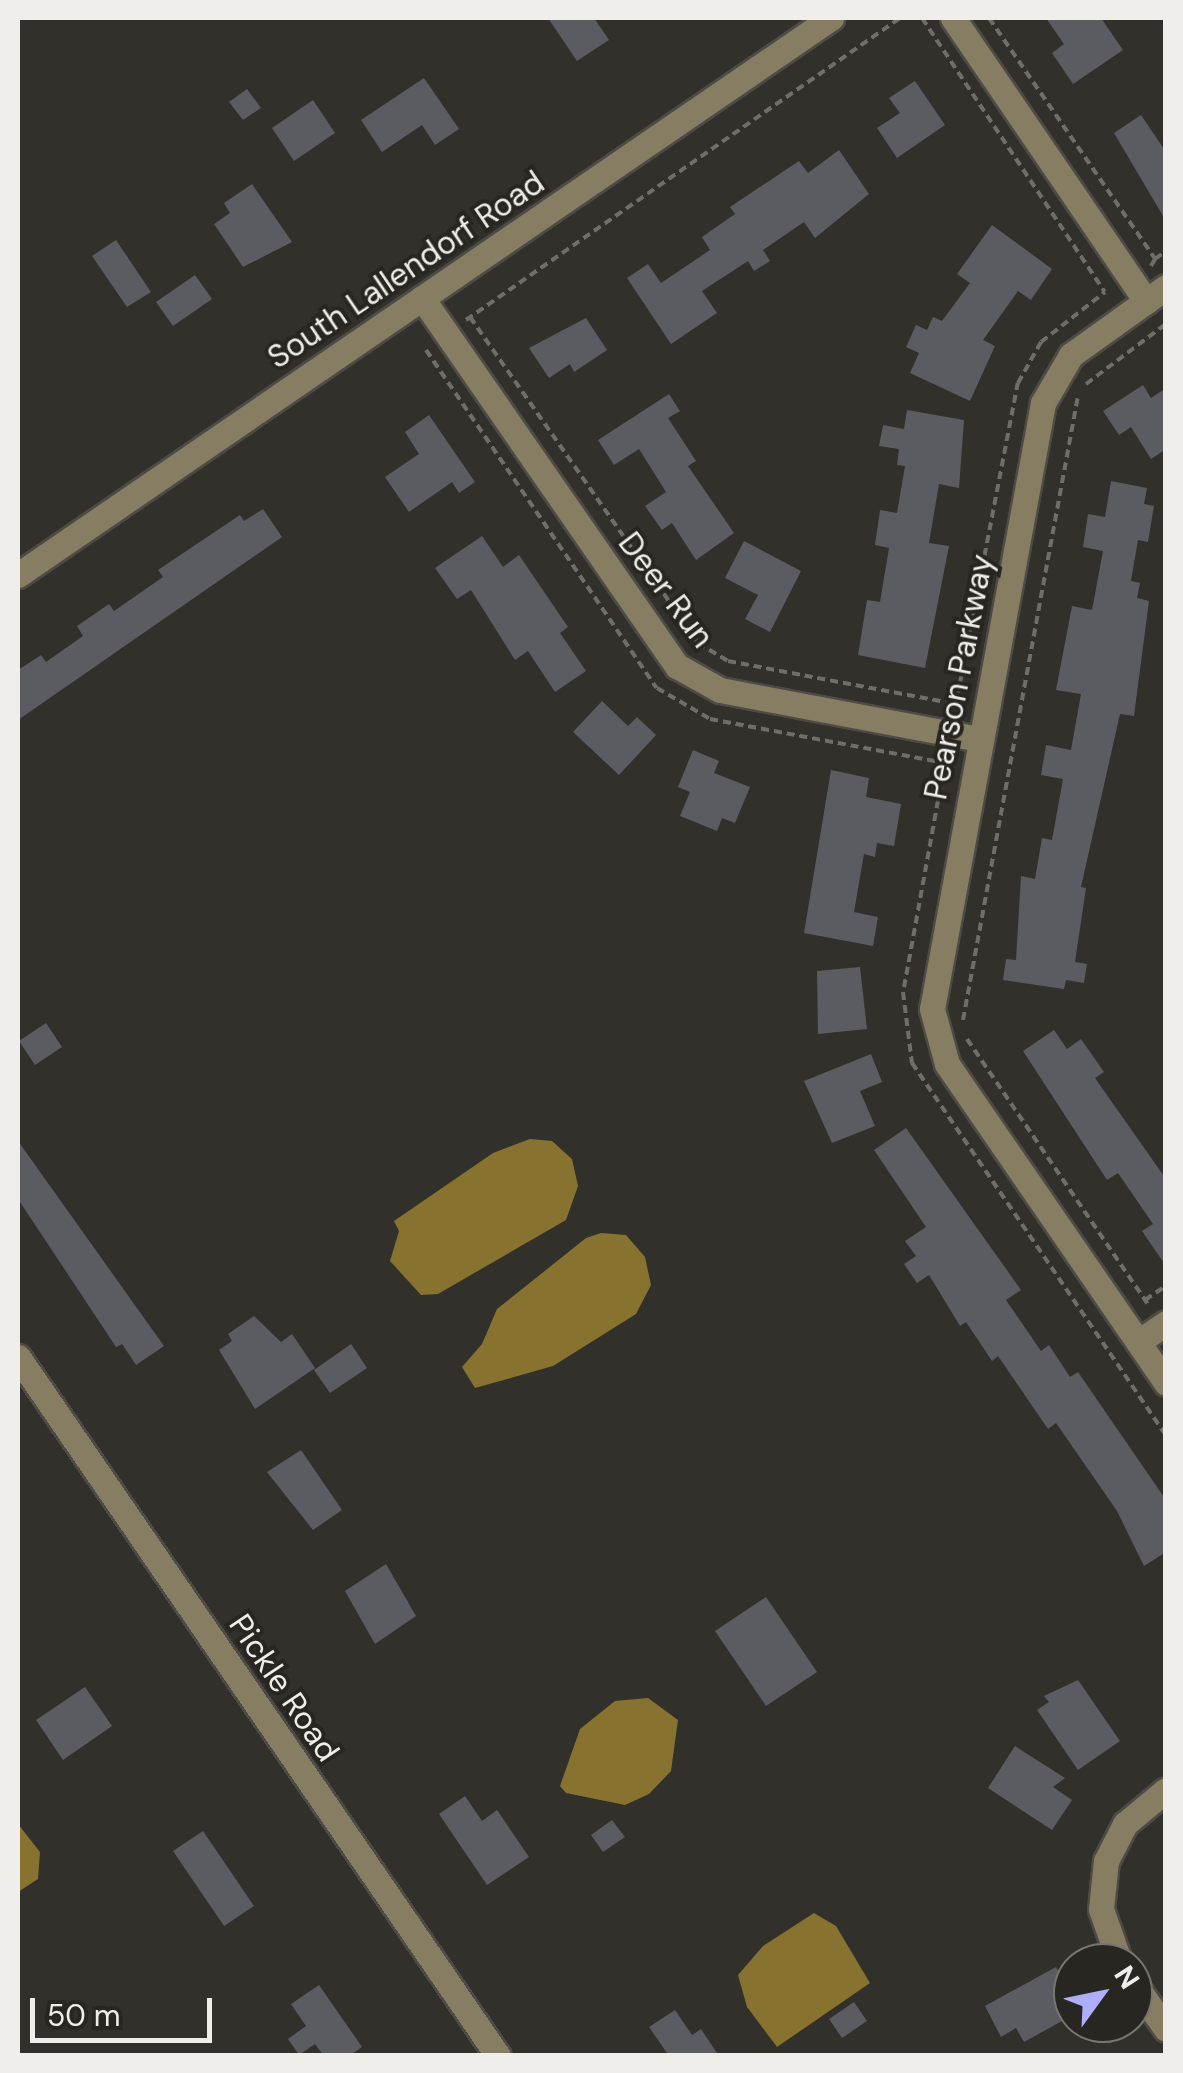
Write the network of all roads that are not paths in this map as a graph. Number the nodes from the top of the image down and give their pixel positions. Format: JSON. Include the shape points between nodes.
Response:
{"nodes":[{"id":1,"x":832,"y":18,"type":"edge"},
{"id":2,"x":953,"y":18,"type":"edge"},
{"id":3,"x":1156,"y":294,"type":"edge"},
{"id":4,"x":422,"y":298,"type":"junction"},
{"id":5,"x":18,"y":575,"type":"edge"},
{"id":6,"x":980,"y":739,"type":"junction"},
{"id":7,"x":1166,"y":1323,"type":"edge"},
{"id":8,"x":1138,"y":1342,"type":"junction"},
{"id":9,"x":18,"y":1356,"type":"edge"},
{"id":10,"x":1166,"y":1383,"type":"edge"},
{"id":11,"x":1166,"y":1790,"type":"edge"},
{"id":12,"x":1113,"y":1943,"type":"edge"},
{"id":13,"x":498,"y":2056,"type":"edge"}],
"edges":[{"from":1,"to":4,"type":"street","name":"South Lallendorf Road"},
{"from":2,"to":3,"type":"street","name":"Pearson Parkway"},
{"from":3,"to":6,"type":"street","name":"Pearson Parkway","via":[[1071,355],[1046,394]]},
{"from":4,"to":5,"type":"street","name":"South Lallendorf Road"},
{"from":4,"to":6,"type":"street","name":"Deer Run","via":[[677,666],[720,690]]},
{"from":6,"to":8,"type":"street","name":"Pearson Parkway","via":[[932,995],[936,1038],[955,1076]]},
{"from":7,"to":8,"type":"street"},
{"from":8,"to":10,"type":"street","name":"Pearson Parkway"},
{"from":9,"to":13,"type":"street","name":"Pickle Road"},
{"from":11,"to":12,"type":"street","via":[[1125,1824],[1106,1861],[1101,1909]]}]}
